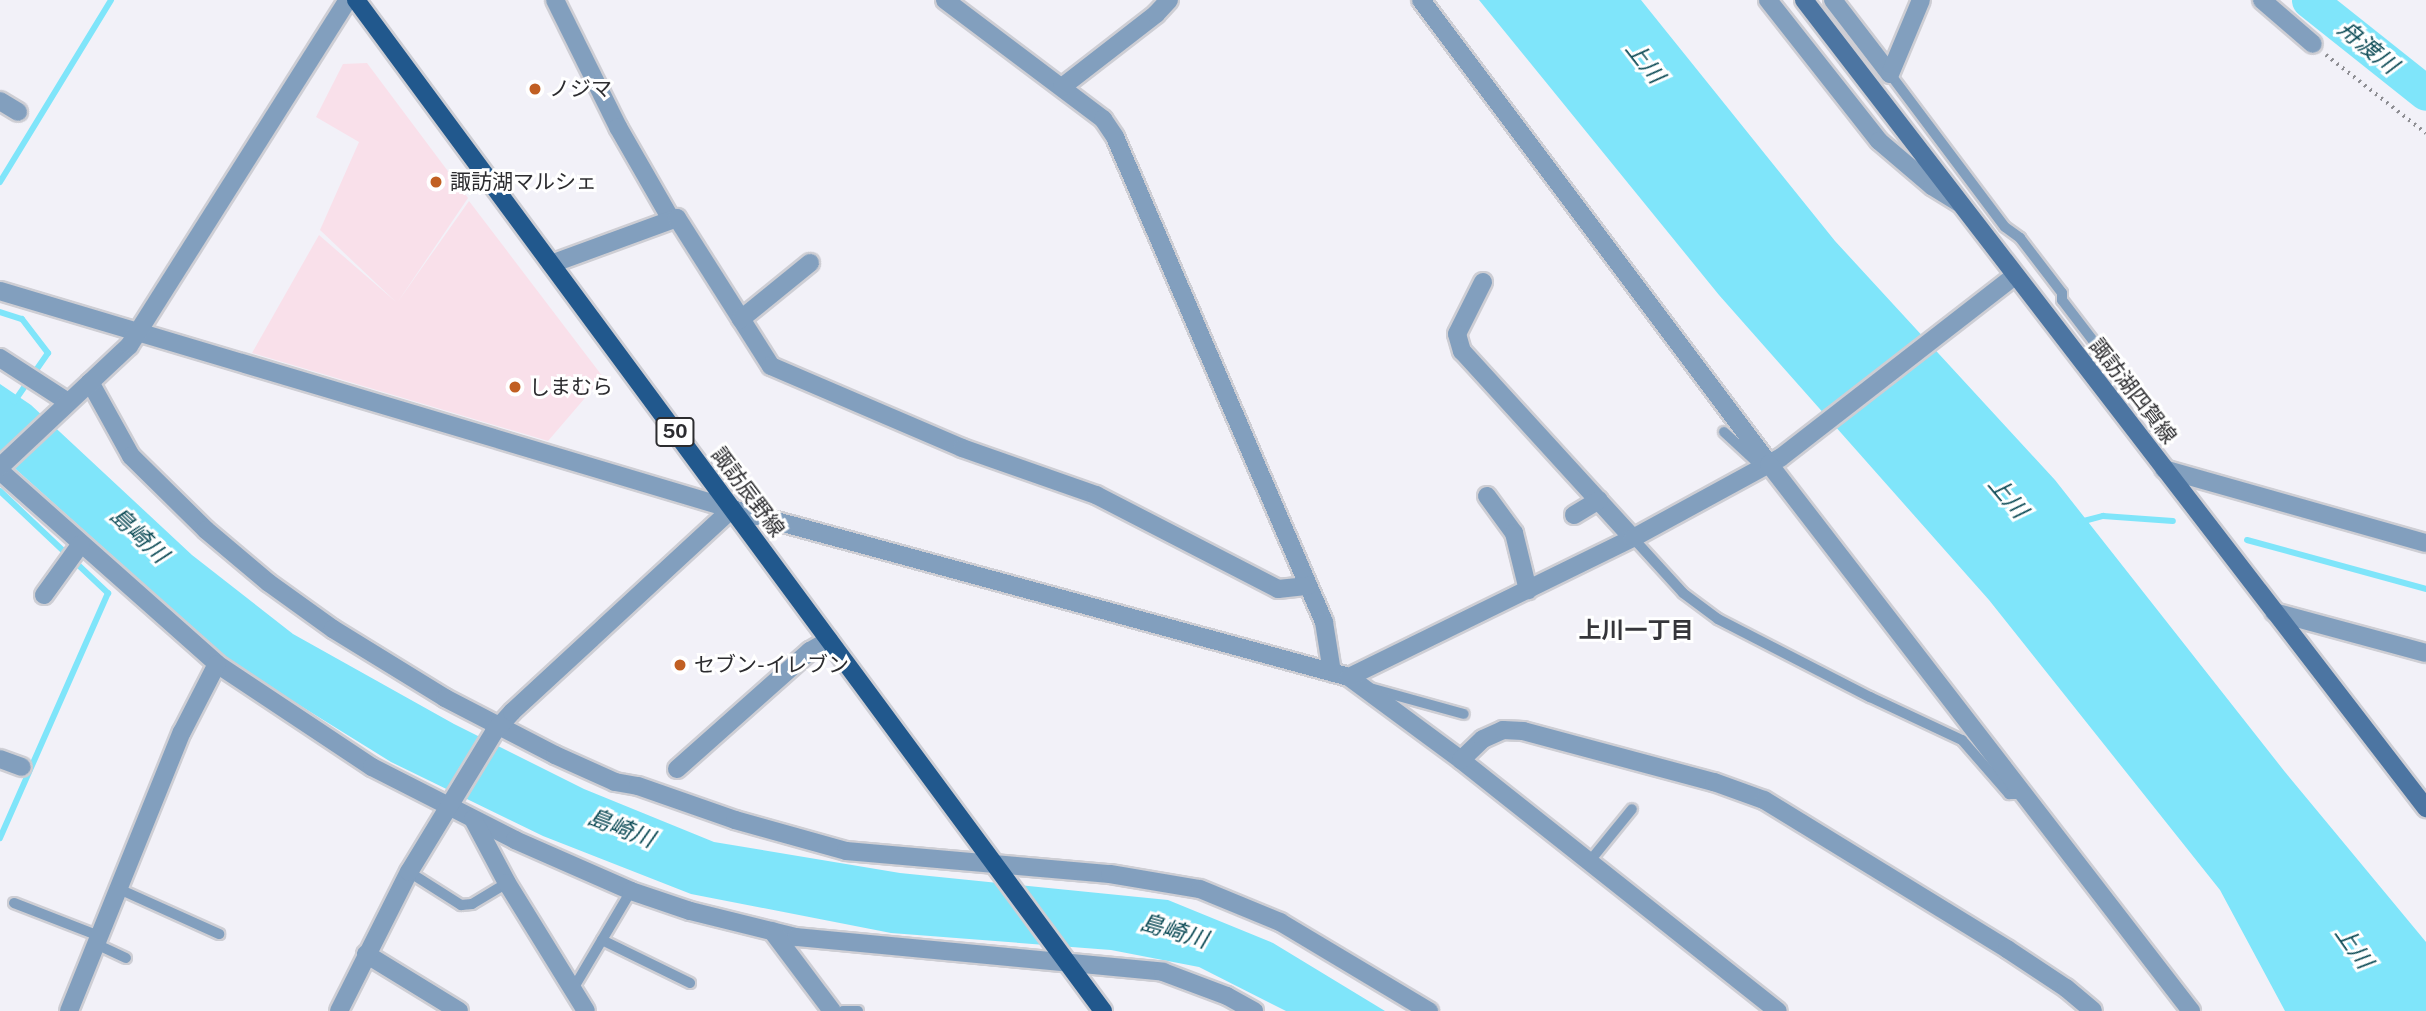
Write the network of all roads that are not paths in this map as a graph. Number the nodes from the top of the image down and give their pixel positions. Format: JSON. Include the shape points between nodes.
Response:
{"nodes":[{"id":1,"x":348,"y":0,"type":"edge"},
{"id":2,"x":356,"y":0,"type":"edge"},
{"id":3,"x":555,"y":0,"type":"edge"},
{"id":4,"x":945,"y":0,"type":"edge"},
{"id":5,"x":1169,"y":0,"type":"edge"},
{"id":6,"x":1421,"y":0,"type":"edge"},
{"id":7,"x":1768,"y":0,"type":"edge"},
{"id":8,"x":1804,"y":0,"type":"edge"},
{"id":9,"x":1833,"y":0,"type":"edge"},
{"id":10,"x":1921,"y":0,"type":"edge"},
{"id":11,"x":2262,"y":0,"type":"edge"},
{"id":12,"x":2313,"y":44,"type":"road end"},
{"id":13,"x":1890,"y":74,"type":"junction"},
{"id":14,"x":1062,"y":87,"type":"junction"},
{"id":15,"x":0,"y":101,"type":"edge"},
{"id":16,"x":18,"y":111,"type":"dead end"},
{"id":17,"x":1959,"y":203,"type":"junction"},
{"id":18,"x":671,"y":219,"type":"junction"},
{"id":19,"x":810,"y":263,"type":"dead end"},
{"id":20,"x":551,"y":264,"type":"junction"},
{"id":21,"x":2011,"y":280,"type":"junction"},
{"id":22,"x":1483,"y":282,"type":"dead end"},
{"id":23,"x":0,"y":291,"type":"edge"},
{"id":24,"x":741,"y":319,"type":"junction"},
{"id":25,"x":139,"y":331,"type":"junction"},
{"id":26,"x":0,"y":358,"type":"edge"},
{"id":27,"x":90,"y":382,"type":"junction"},
{"id":28,"x":64,"y":407,"type":"junction"},
{"id":29,"x":2146,"y":411,"type":"dead end"},
{"id":30,"x":1724,"y":432,"type":"dead end"},
{"id":31,"x":1771,"y":463,"type":"junction"},
{"id":32,"x":1,"y":468,"type":"edge"},
{"id":33,"x":2164,"y":468,"type":"junction"},
{"id":34,"x":1488,"y":496,"type":"dead end"},
{"id":35,"x":1599,"y":500,"type":"junction"},
{"id":36,"x":732,"y":509,"type":"junction"},
{"id":37,"x":1574,"y":515,"type":"dead end"},
{"id":38,"x":1633,"y":538,"type":"junction"},
{"id":39,"x":2426,"y":543,"type":"edge"},
{"id":40,"x":80,"y":545,"type":"junction"},
{"id":41,"x":1308,"y":586,"type":"junction"},
{"id":42,"x":1528,"y":590,"type":"junction"},
{"id":43,"x":44,"y":595,"type":"dead end"},
{"id":44,"x":2274,"y":611,"type":"junction"},
{"id":45,"x":830,"y":640,"type":"junction"},
{"id":46,"x":2426,"y":653,"type":"edge"},
{"id":47,"x":217,"y":664,"type":"junction"},
{"id":48,"x":1341,"y":675,"type":"junction"},
{"id":49,"x":1367,"y":688,"type":"junction"},
{"id":50,"x":1464,"y":714,"type":"dead end"},
{"id":51,"x":497,"y":729,"type":"junction"},
{"id":52,"x":0,"y":759,"type":"edge"},
{"id":53,"x":1461,"y":760,"type":"junction"},
{"id":54,"x":22,"y":767,"type":"dead end"},
{"id":55,"x":677,"y":769,"type":"dead end"},
{"id":56,"x":2026,"y":794,"type":"junction"},
{"id":57,"x":2424,"y":800,"type":"edge"},
{"id":58,"x":449,"y":803,"type":"junction"},
{"id":59,"x":1632,"y":809,"type":"dead end"},
{"id":60,"x":473,"y":819,"type":"junction"},
{"id":61,"x":1590,"y":862,"type":"junction"},
{"id":62,"x":997,"y":868,"type":"junction"},
{"id":63,"x":409,"y":872,"type":"junction"},
{"id":64,"x":507,"y":883,"type":"junction"},
{"id":65,"x":119,"y":889,"type":"junction"},
{"id":66,"x":631,"y":891,"type":"junction"},
{"id":67,"x":14,"y":903,"type":"dead end"},
{"id":68,"x":772,"y":931,"type":"junction"},
{"id":69,"x":219,"y":934,"type":"dead end"},
{"id":70,"x":97,"y":940,"type":"junction"},
{"id":71,"x":602,"y":940,"type":"junction"},
{"id":72,"x":366,"y":954,"type":"junction"},
{"id":73,"x":1061,"y":957,"type":"junction"},
{"id":74,"x":126,"y":958,"type":"dead end"},
{"id":75,"x":690,"y":983,"type":"dead end"},
{"id":76,"x":573,"y":989,"type":"junction"},
{"id":77,"x":69,"y":1011,"type":"edge"},
{"id":78,"x":339,"y":1011,"type":"edge"},
{"id":79,"x":459,"y":1011,"type":"edge"},
{"id":80,"x":586,"y":1011,"type":"edge"},
{"id":81,"x":832,"y":1011,"type":"edge"},
{"id":82,"x":843,"y":1011,"type":"edge"},
{"id":83,"x":858,"y":1011,"type":"edge"},
{"id":84,"x":1103,"y":1011,"type":"edge"},
{"id":85,"x":1254,"y":1011,"type":"edge"},
{"id":86,"x":1429,"y":1011,"type":"edge"},
{"id":87,"x":1778,"y":1011,"type":"edge"},
{"id":88,"x":2093,"y":1011,"type":"edge"},
{"id":89,"x":2190,"y":1011,"type":"edge"}],
"edges":[{"from":1,"to":25,"type":"street"},
{"from":2,"to":20,"type":"main road","name":"諏訪辰野線","number":"50"},
{"from":3,"to":18,"type":"street","via":[[618,127]]},
{"from":4,"to":14,"type":"street"},
{"from":5,"to":14,"type":"street"},
{"from":6,"to":31,"type":"street"},
{"from":7,"to":17,"type":"street","via":[[1879,141],[1920,178]]},
{"from":8,"to":17,"type":"main road","name":"諏訪湖四賀線"},
{"from":9,"to":13,"type":"street"},
{"from":10,"to":13,"type":"street"},
{"from":11,"to":12,"type":"street"},
{"from":13,"to":29,"type":"lane","via":[[2005,227],[2020,238],[2054,282],[2062,300]]},
{"from":14,"to":41,"type":"street","via":[[1103,119],[1115,138]]},
{"from":15,"to":16,"type":"street"},
{"from":17,"to":21,"type":"main road","name":"諏訪湖四賀線"},
{"from":18,"to":20,"type":"street"},
{"from":18,"to":24,"type":"street","via":[[677,218]]},
{"from":19,"to":24,"type":"street"},
{"from":20,"to":36,"type":"main road","name":"諏訪辰野線","number":"50"},
{"from":21,"to":31,"type":"street"},
{"from":21,"to":33,"type":"main road","name":"諏訪湖四賀線"},
{"from":22,"to":35,"type":"street","via":[[1457,334],[1462,351]]},
{"from":23,"to":25,"type":"street"},
{"from":24,"to":41,"type":"street","via":[[771,366],[962,448],[1096,495],[1278,589]]},
{"from":25,"to":27,"type":"street"},
{"from":25,"to":36,"type":"street"},
{"from":26,"to":28,"type":"street"},
{"from":27,"to":28,"type":"street"},
{"from":27,"to":51,"type":"street","via":[[131,456],[206,530],[333,629]]},
{"from":28,"to":32,"type":"street"},
{"from":30,"to":31,"type":"lane"},
{"from":31,"to":38,"type":"street"},
{"from":31,"to":56,"type":"street"},
{"from":32,"to":40,"type":"street"},
{"from":33,"to":39,"type":"street"},
{"from":33,"to":44,"type":"main road","name":"諏訪湖四賀線"},
{"from":34,"to":42,"type":"street","via":[[1514,533]]},
{"from":35,"to":37,"type":"street"},
{"from":35,"to":38,"type":"street"},
{"from":36,"to":45,"type":"main road","name":"諏訪辰野線","number":"50"},
{"from":36,"to":48,"type":"street"},
{"from":36,"to":51,"type":"street"},
{"from":38,"to":42,"type":"street"},
{"from":38,"to":56,"type":"lane","via":[[1683,593],[1718,619],[1962,740],[2009,794]]},
{"from":40,"to":43,"type":"street"},
{"from":40,"to":47,"type":"street"},
{"from":41,"to":48,"type":"street"},
{"from":42,"to":48,"type":"street"},
{"from":44,"to":46,"type":"street"},
{"from":44,"to":57,"type":"main road","name":"諏訪湖四賀線"},
{"from":45,"to":55,"type":"street","via":[[810,651]]},
{"from":45,"to":62,"type":"main road","name":"諏訪辰野線","number":"50"},
{"from":47,"to":58,"type":"street","via":[[372,767]]},
{"from":47,"to":65,"type":"street","via":[[182,732]]},
{"from":48,"to":49,"type":"street"},
{"from":49,"to":50,"type":"lane"},
{"from":49,"to":53,"type":"street"},
{"from":51,"to":58,"type":"street"},
{"from":51,"to":62,"type":"street","via":[[615,782],[791,836],[846,851]]},
{"from":52,"to":54,"type":"street"},
{"from":53,"to":61,"type":"street"},
{"from":53,"to":88,"type":"street","via":[[1483,739],[1503,730],[1523,731],[1714,782],[1764,800],[2007,948]]},
{"from":56,"to":89,"type":"street"},
{"from":58,"to":60,"type":"street"},
{"from":58,"to":63,"type":"street"},
{"from":59,"to":61,"type":"lane"},
{"from":60,"to":64,"type":"street"},
{"from":60,"to":66,"type":"street"},
{"from":61,"to":87,"type":"street"},
{"from":62,"to":73,"type":"main road","name":"諏訪辰野線","number":"50"},
{"from":62,"to":86,"type":"street","via":[[1110,874],[1200,889],[1280,922]]},
{"from":63,"to":64,"type":"lane","via":[[461,905],[472,904]]},
{"from":63,"to":72,"type":"street"},
{"from":64,"to":76,"type":"street"},
{"from":65,"to":69,"type":"lane"},
{"from":65,"to":70,"type":"street"},
{"from":66,"to":68,"type":"street"},
{"from":66,"to":71,"type":"lane"},
{"from":67,"to":70,"type":"lane"},
{"from":68,"to":73,"type":"street","via":[[852,944]]},
{"from":68,"to":81,"type":"street"},
{"from":70,"to":74,"type":"lane"},
{"from":70,"to":77,"type":"street"},
{"from":71,"to":75,"type":"lane"},
{"from":71,"to":76,"type":"lane"},
{"from":72,"to":78,"type":"street"},
{"from":72,"to":79,"type":"street"},
{"from":73,"to":84,"type":"main road","name":"諏訪辰野線","number":"50"},
{"from":73,"to":85,"type":"street","via":[[1163,972]]},
{"from":76,"to":80,"type":"street"},
{"from":82,"to":83,"type":"lane"}]}
